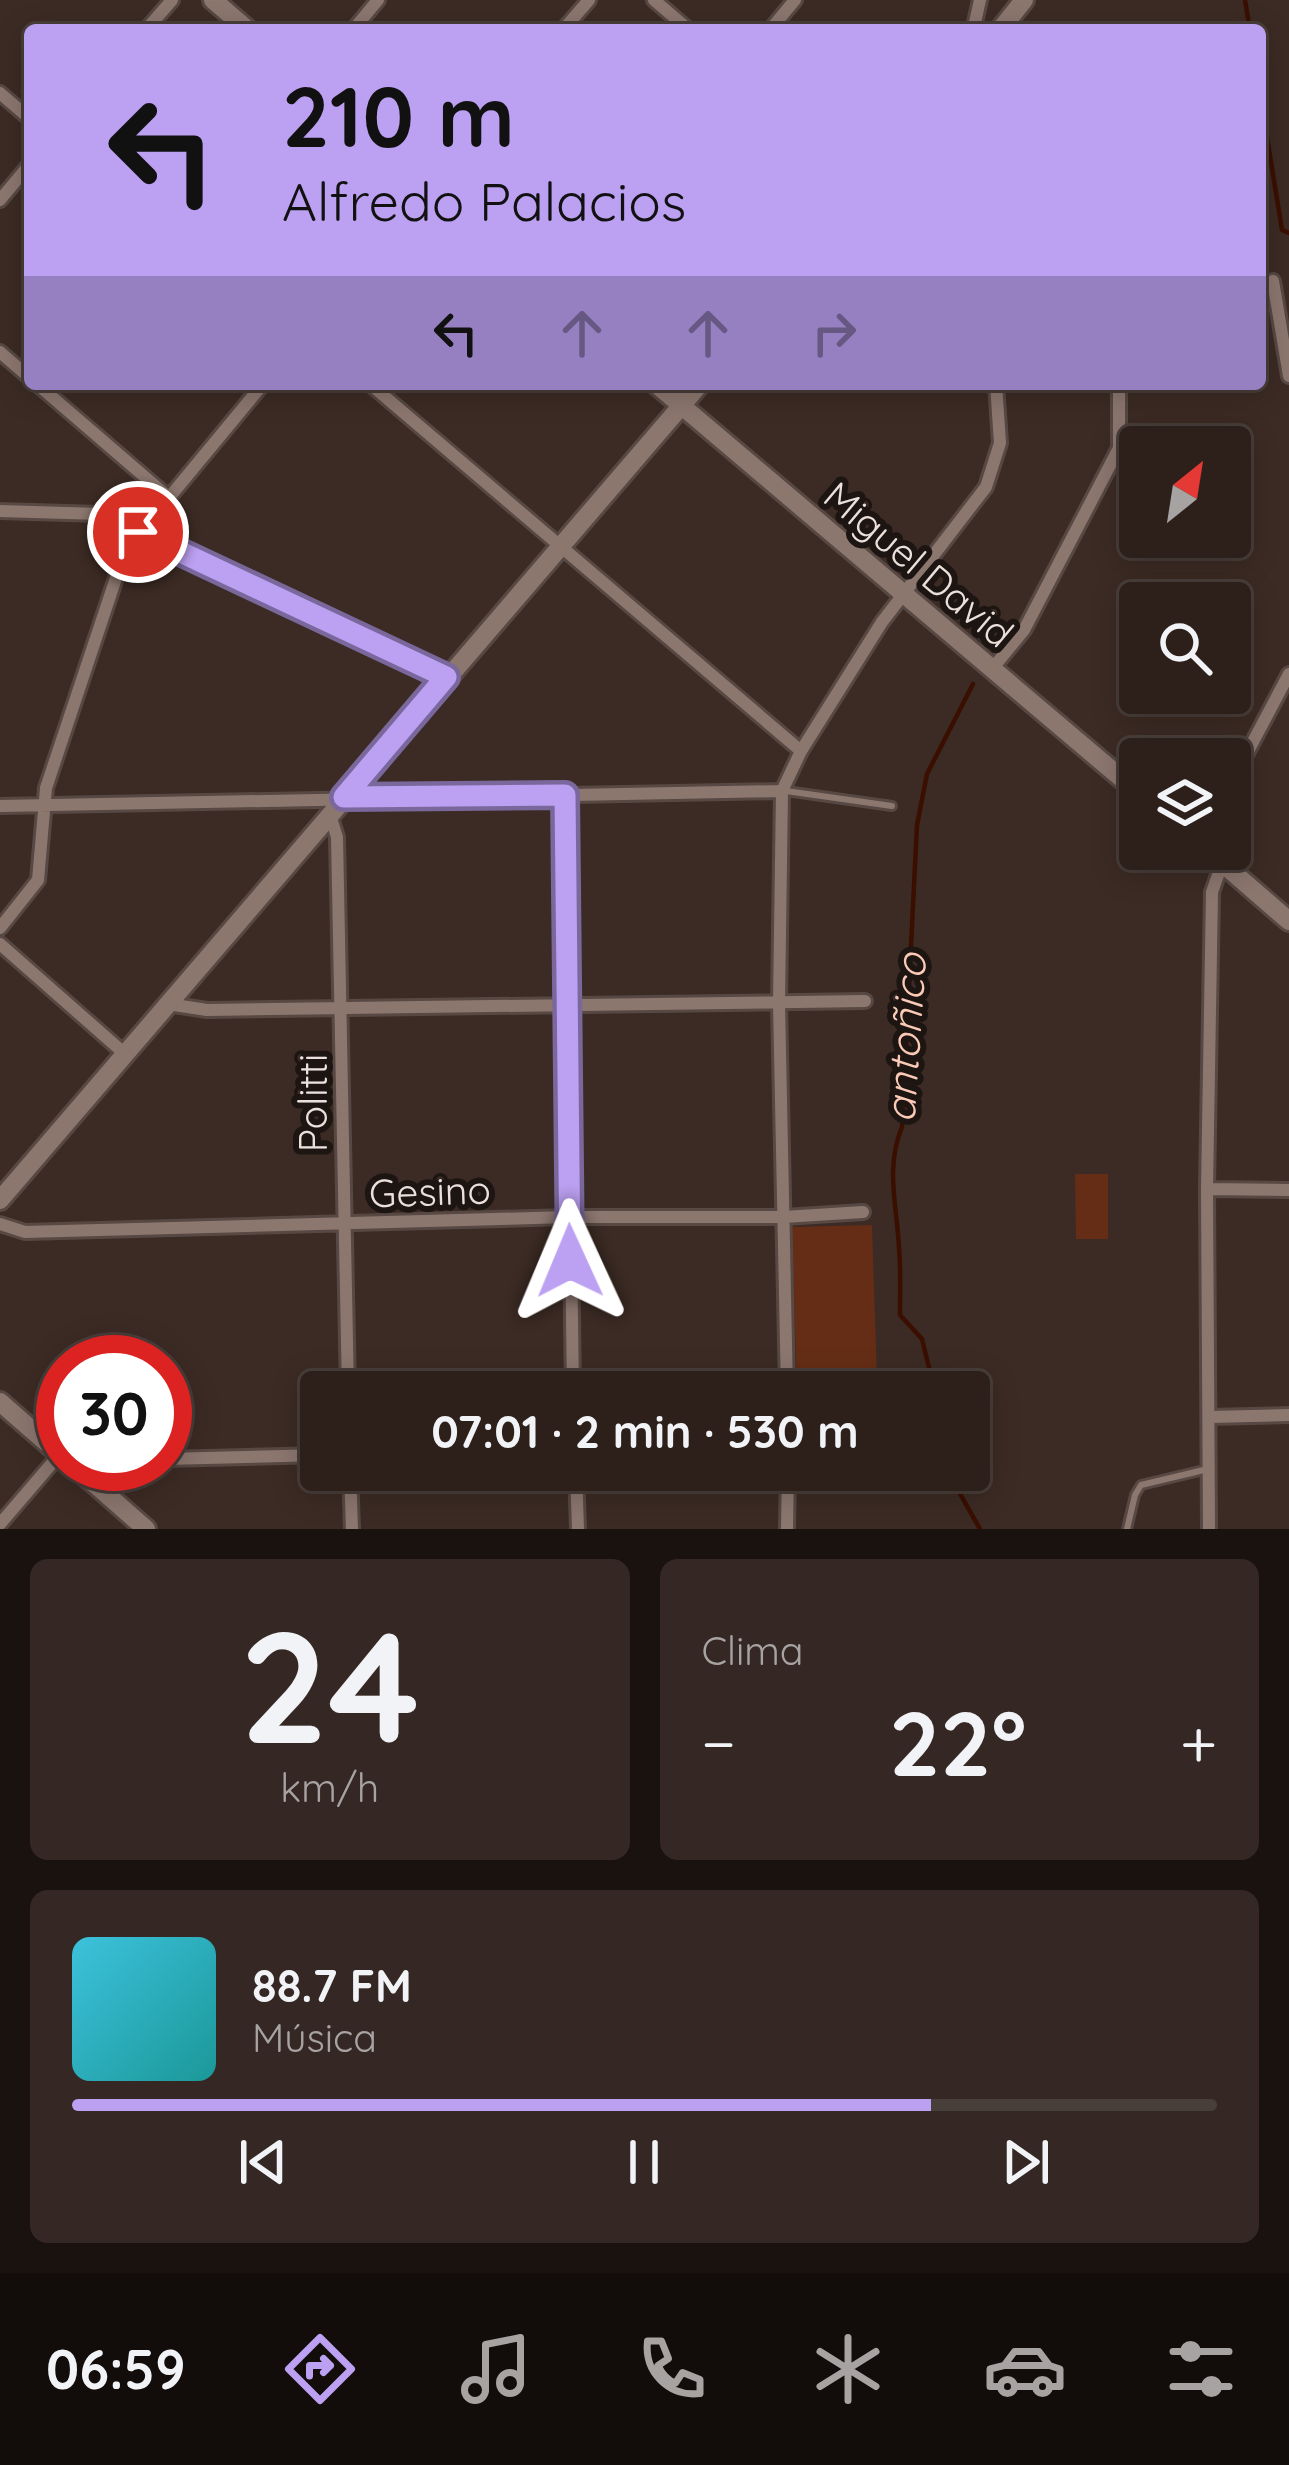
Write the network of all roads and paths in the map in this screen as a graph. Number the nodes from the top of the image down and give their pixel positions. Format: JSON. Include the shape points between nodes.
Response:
{"nodes":[{"id":1,"x":172,"y":0,"type":"edge"},
{"id":2,"x":213,"y":0,"type":"edge"},
{"id":3,"x":378,"y":0,"type":"edge"},
{"id":4,"x":589,"y":0,"type":"edge"},
{"id":5,"x":653,"y":0,"type":"edge"},
{"id":6,"x":795,"y":0,"type":"edge"},
{"id":7,"x":1024,"y":0,"type":"edge"},
{"id":8,"x":151,"y":24,"type":"edge"},
{"id":9,"x":241,"y":24,"type":"edge"},
{"id":10,"x":358,"y":24,"type":"edge"},
{"id":11,"x":568,"y":24,"type":"edge"},
{"id":12,"x":682,"y":24,"type":"edge"},
{"id":13,"x":775,"y":24,"type":"edge"},
{"id":14,"x":1005,"y":24,"type":"edge"},
{"id":15,"x":0,"y":93,"type":"edge"},
{"id":16,"x":24,"y":114,"type":"edge"},
{"id":17,"x":24,"y":171,"type":"edge"},
{"id":18,"x":0,"y":200,"type":"edge"},
{"id":19,"x":1273,"y":280,"type":"dead end"},
{"id":20,"x":0,"y":352,"type":"edge"},
{"id":21,"x":24,"y":373,"type":"edge"},
{"id":22,"x":1289,"y":376,"type":"edge"},
{"id":23,"x":44,"y":390,"type":"edge"},
{"id":24,"x":258,"y":390,"type":"edge"},
{"id":25,"x":377,"y":390,"type":"edge"},
{"id":26,"x":663,"y":390,"type":"edge"},
{"id":27,"x":695,"y":390,"type":"edge"},
{"id":28,"x":997,"y":390,"type":"edge"},
{"id":29,"x":1119,"y":390,"type":"edge"},
{"id":30,"x":681,"y":406,"type":"junction"},
{"id":31,"x":167,"y":496,"type":"junction"},
{"id":32,"x":0,"y":511,"type":"edge"},
{"id":33,"x":138,"y":532,"type":"junction"},
{"id":34,"x":560,"y":547,"type":"junction"},
{"id":35,"x":903,"y":593,"type":"junction"},
{"id":36,"x":992,"y":669,"type":"junction"},
{"id":37,"x":1289,"y":674,"type":"edge"},
{"id":38,"x":446,"y":677,"type":"junction"},
{"id":39,"x":1251,"y":745,"type":"edge"},
{"id":40,"x":801,"y":751,"type":"junction"},
{"id":41,"x":1119,"y":776,"type":"edge"},
{"id":42,"x":782,"y":790,"type":"junction"},
{"id":43,"x":565,"y":795,"type":"junction"},
{"id":44,"x":344,"y":797,"type":"junction"},
{"id":45,"x":43,"y":805,"type":"junction"},
{"id":46,"x":0,"y":806,"type":"edge"},
{"id":47,"x":892,"y":806,"type":"dead end"},
{"id":48,"x":330,"y":815,"type":"junction"},
{"id":49,"x":1220,"y":870,"type":"edge"},
{"id":50,"x":1229,"y":870,"type":"edge"},
{"id":51,"x":1289,"y":921,"type":"edge"},
{"id":52,"x":0,"y":928,"type":"edge"},
{"id":53,"x":0,"y":944,"type":"edge"},
{"id":54,"x":865,"y":1001,"type":"dead end"},
{"id":55,"x":568,"y":1003,"type":"junction"},
{"id":56,"x":779,"y":1003,"type":"junction"},
{"id":57,"x":168,"y":1004,"type":"junction"},
{"id":58,"x":342,"y":1008,"type":"junction"},
{"id":59,"x":125,"y":1054,"type":"junction"},
{"id":60,"x":8,"y":1176,"type":"edge"},
{"id":61,"x":1207,"y":1189,"type":"junction"},
{"id":62,"x":1289,"y":1190,"type":"edge"},
{"id":63,"x":0,"y":1201,"type":"edge"},
{"id":64,"x":863,"y":1212,"type":"dead end"},
{"id":65,"x":569,"y":1217,"type":"junction"},
{"id":66,"x":784,"y":1217,"type":"junction"},
{"id":67,"x":343,"y":1223,"type":"junction"},
{"id":68,"x":0,"y":1225,"type":"edge"},
{"id":69,"x":347,"y":1371,"type":"edge"},
{"id":70,"x":573,"y":1371,"type":"edge"},
{"id":71,"x":787,"y":1371,"type":"edge"},
{"id":72,"x":0,"y":1402,"type":"edge"},
{"id":73,"x":1289,"y":1415,"type":"edge"},
{"id":74,"x":1210,"y":1417,"type":"junction"},
{"id":75,"x":36,"y":1433,"type":"edge"},
{"id":76,"x":300,"y":1456,"type":"edge"},
{"id":77,"x":192,"y":1458,"type":"edge"},
{"id":78,"x":1208,"y":1469,"type":"junction"},
{"id":79,"x":36,"y":1487,"type":"edge"},
{"id":80,"x":111,"y":1491,"type":"edge"},
{"id":81,"x":351,"y":1491,"type":"edge"},
{"id":82,"x":577,"y":1491,"type":"edge"},
{"id":83,"x":788,"y":1491,"type":"edge"},
{"id":84,"x":0,"y":1524,"type":"edge"},
{"id":85,"x":146,"y":1529,"type":"edge"},
{"id":86,"x":352,"y":1529,"type":"edge"},
{"id":87,"x":578,"y":1529,"type":"edge"},
{"id":88,"x":788,"y":1529,"type":"edge"},
{"id":89,"x":1127,"y":1529,"type":"edge"},
{"id":90,"x":1209,"y":1529,"type":"edge"}],
"edges":[{"from":1,"to":8,"type":"street"},
{"from":2,"to":9,"type":"street"},
{"from":3,"to":10,"type":"street"},
{"from":4,"to":11,"type":"street"},
{"from":5,"to":12,"type":"street"},
{"from":6,"to":13,"type":"street"},
{"from":7,"to":14,"type":"street"},
{"from":15,"to":16,"type":"street"},
{"from":17,"to":18,"type":"street"},
{"from":19,"to":22,"type":"street"},
{"from":20,"to":21,"type":"street"},
{"from":23,"to":31,"type":"street"},
{"from":24,"to":31,"type":"street"},
{"from":25,"to":34,"type":"street"},
{"from":26,"to":30,"type":"street","name":"Miguel David"},
{"from":27,"to":30,"type":"street"},
{"from":28,"to":35,"type":"street","via":[[1001,430],[993,472]]},
{"from":29,"to":36,"type":"street","via":[[1119,448],[1024,630]]},
{"from":30,"to":34,"type":"street"},
{"from":30,"to":35,"type":"street","name":"Miguel David"},
{"from":31,"to":33,"type":"street"},
{"from":32,"to":33,"type":"street","via":[[100,514]]},
{"from":33,"to":38,"type":"street"},
{"from":33,"to":45,"type":"street","via":[[118,568]]},
{"from":34,"to":38,"type":"street"},
{"from":34,"to":40,"type":"street"},
{"from":35,"to":36,"type":"street","name":"Miguel David"},
{"from":35,"to":40,"type":"street"},
{"from":36,"to":41,"type":"street","name":"Miguel David"},
{"from":37,"to":39,"type":"street"},
{"from":38,"to":44,"type":"street"},
{"from":40,"to":42,"type":"street"},
{"from":42,"to":43,"type":"street"},
{"from":42,"to":47,"type":"lane"},
{"from":42,"to":56,"type":"street"},
{"from":43,"to":44,"type":"street"},
{"from":43,"to":55,"type":"street"},
{"from":44,"to":45,"type":"street"},
{"from":44,"to":48,"type":"street"},
{"from":45,"to":46,"type":"street"},
{"from":45,"to":52,"type":"street","via":[[38,880]]},
{"from":48,"to":57,"type":"street"},
{"from":48,"to":58,"type":"street","name":"Politti"},
{"from":49,"to":61,"type":"street","via":[[1212,892]]},
{"from":50,"to":51,"type":"street"},
{"from":53,"to":59,"type":"street"},
{"from":54,"to":56,"type":"street"},
{"from":55,"to":56,"type":"street"},
{"from":55,"to":58,"type":"street"},
{"from":55,"to":65,"type":"street"},
{"from":56,"to":66,"type":"street"},
{"from":57,"to":58,"type":"street"},
{"from":57,"to":59,"type":"street"},
{"from":58,"to":67,"type":"street","name":"Politti"},
{"from":59,"to":60,"type":"street"},
{"from":60,"to":63,"type":"street"},
{"from":61,"to":62,"type":"street"},
{"from":61,"to":74,"type":"street"},
{"from":64,"to":66,"type":"street","name":"Gesino"},
{"from":65,"to":66,"type":"street","name":"Gesino"},
{"from":65,"to":67,"type":"street","name":"Gesino"},
{"from":65,"to":70,"type":"street"},
{"from":66,"to":71,"type":"street"},
{"from":67,"to":68,"type":"street","name":"Gesino","via":[[25,1232]]},
{"from":67,"to":69,"type":"street","name":"Politti"},
{"from":72,"to":75,"type":"street"},
{"from":73,"to":74,"type":"street"},
{"from":74,"to":78,"type":"street"},
{"from":76,"to":77,"type":"street"},
{"from":78,"to":89,"type":"lane","via":[[1141,1485]]},
{"from":78,"to":90,"type":"street"},
{"from":79,"to":84,"type":"street"},
{"from":80,"to":85,"type":"street"},
{"from":81,"to":86,"type":"street"},
{"from":82,"to":87,"type":"street"},
{"from":83,"to":88,"type":"street"}]}
